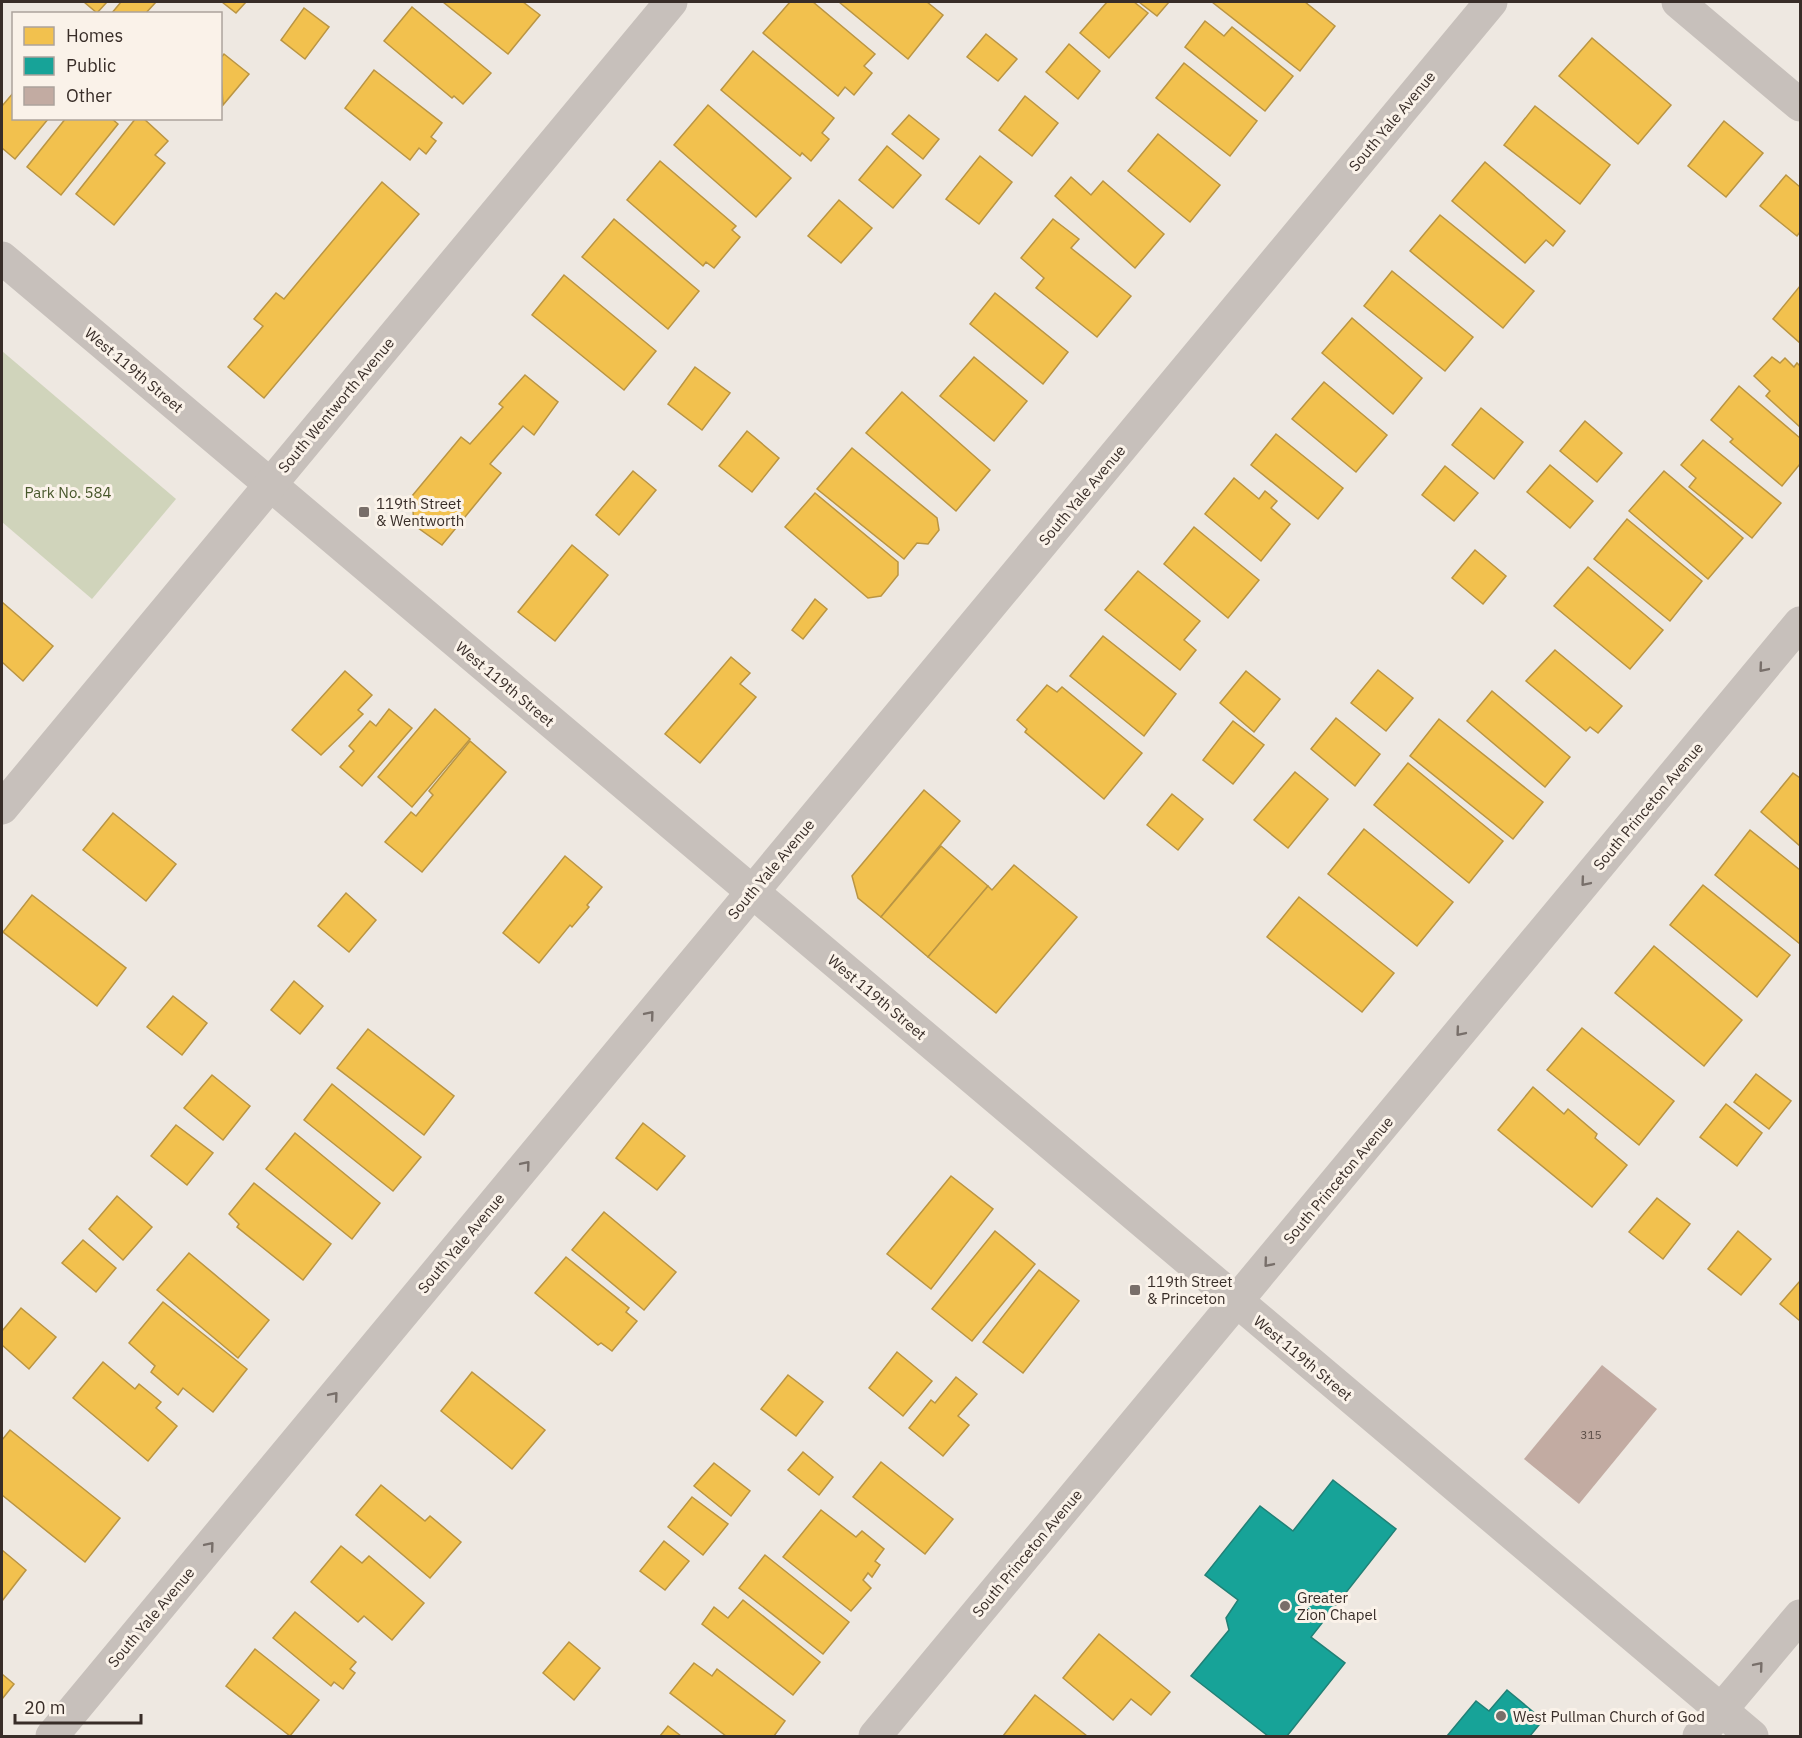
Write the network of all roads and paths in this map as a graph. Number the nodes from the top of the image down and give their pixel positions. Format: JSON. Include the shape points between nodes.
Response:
{"nodes":[{"id":1,"x":671,"y":2,"type":"edge"},
{"id":2,"x":1491,"y":2,"type":"edge"},
{"id":3,"x":1678,"y":2,"type":"edge"},
{"id":4,"x":1800,"y":105,"type":"edge"},
{"id":5,"x":2,"y":258,"type":"edge"},
{"id":6,"x":270,"y":484,"type":"junction"},
{"id":7,"x":1800,"y":623,"type":"edge"},
{"id":8,"x":2,"y":808,"type":"edge"},
{"id":9,"x":751,"y":892,"type":"junction"},
{"id":10,"x":1236,"y":1302,"type":"junction"},
{"id":11,"x":1800,"y":1616,"type":"edge"},
{"id":12,"x":1720,"y":1711,"type":"junction"},
{"id":13,"x":52,"y":1737,"type":"edge"},
{"id":14,"x":875,"y":1737,"type":"edge"},
{"id":15,"x":1699,"y":1737,"type":"edge"},
{"id":16,"x":1752,"y":1737,"type":"edge"}],
"edges":[{"from":1,"to":6,"type":"street","name":"South Wentworth Avenue"},
{"from":2,"to":9,"type":"street","name":"South Yale Avenue"},
{"from":3,"to":4,"type":"street"},
{"from":5,"to":6,"type":"street","name":"West 119th Street"},
{"from":6,"to":8,"type":"street","name":"South Wentworth Avenue"},
{"from":6,"to":9,"type":"street","name":"West 119th Street"},
{"from":7,"to":10,"type":"street","name":"South Princeton Avenue","one_way":true},
{"from":9,"to":10,"type":"street","name":"West 119th Street"},
{"from":13,"to":9,"type":"street","name":"South Yale Avenue","one_way":true},
{"from":10,"to":12,"type":"street","name":"West 119th Street"},
{"from":10,"to":14,"type":"street","name":"South Princeton Avenue"},
{"from":12,"to":11,"type":"street","one_way":true},
{"from":12,"to":15,"type":"street"},
{"from":12,"to":16,"type":"street","name":"West 119th Street"}]}
